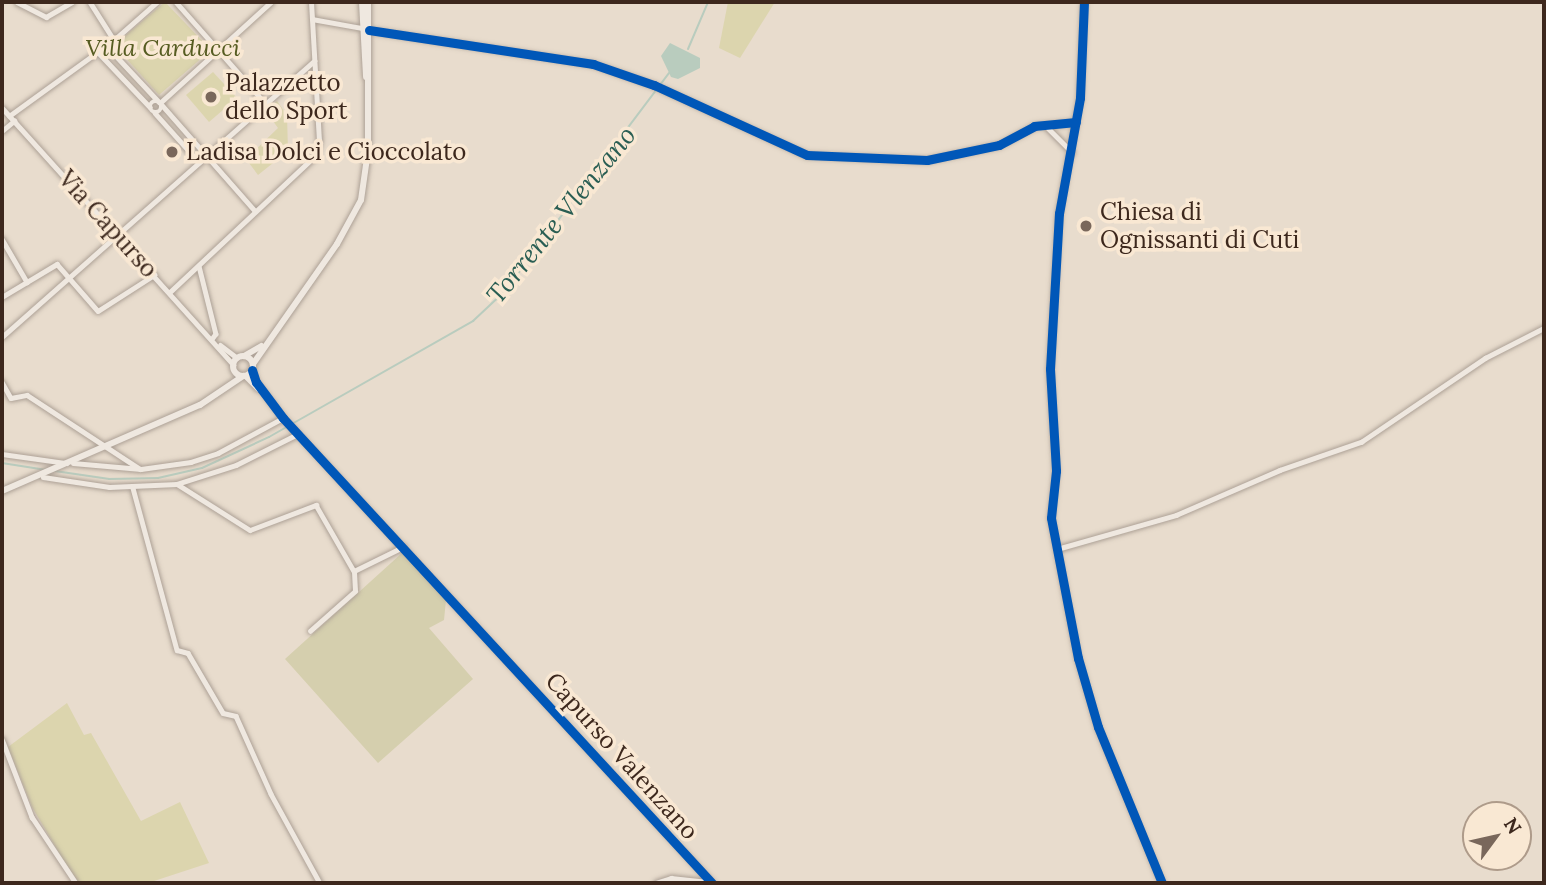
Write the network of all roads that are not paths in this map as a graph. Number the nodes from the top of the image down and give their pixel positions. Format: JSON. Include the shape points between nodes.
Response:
{"nodes":[{"id":1,"x":17,"y":2,"type":"edge"},
{"id":2,"x":72,"y":2,"type":"edge"},
{"id":3,"x":90,"y":2,"type":"edge"},
{"id":4,"x":157,"y":2,"type":"edge"},
{"id":5,"x":176,"y":2,"type":"edge"},
{"id":6,"x":271,"y":2,"type":"edge"},
{"id":7,"x":311,"y":2,"type":"edge"},
{"id":8,"x":362,"y":2,"type":"edge"},
{"id":9,"x":368,"y":2,"type":"edge"},
{"id":10,"x":1084,"y":2,"type":"edge"},
{"id":11,"x":312,"y":19,"type":"junction"},
{"id":12,"x":366,"y":29,"type":"junction"},
{"id":13,"x":114,"y":40,"type":"junction"},
{"id":14,"x":105,"y":44,"type":"junction"},
{"id":15,"x":217,"y":47,"type":"junction"},
{"id":16,"x":97,"y":51,"type":"junction"},
{"id":17,"x":117,"y":57,"type":"junction"},
{"id":18,"x":314,"y":61,"type":"junction"},
{"id":19,"x":109,"y":64,"type":"junction"},
{"id":20,"x":160,"y":103,"type":"junction"},
{"id":21,"x":265,"y":103,"type":"junction"},
{"id":22,"x":150,"y":107,"type":"junction"},
{"id":23,"x":2,"y":108,"type":"edge"},
{"id":24,"x":155,"y":113,"type":"junction"},
{"id":25,"x":11,"y":118,"type":"junction"},
{"id":26,"x":1076,"y":122,"type":"junction"},
{"id":27,"x":1045,"y":125,"type":"junction"},
{"id":28,"x":2,"y":131,"type":"edge"},
{"id":29,"x":196,"y":144,"type":"junction"},
{"id":30,"x":188,"y":151,"type":"junction"},
{"id":31,"x":1072,"y":153,"type":"junction"},
{"id":32,"x":206,"y":156,"type":"junction"},
{"id":33,"x":199,"y":162,"type":"junction"},
{"id":34,"x":255,"y":211,"type":"junction"},
{"id":35,"x":117,"y":232,"type":"junction"},
{"id":36,"x":2,"y":239,"type":"edge"},
{"id":37,"x":198,"y":265,"type":"junction"},
{"id":38,"x":155,"y":275,"type":"junction"},
{"id":39,"x":69,"y":276,"type":"junction"},
{"id":40,"x":27,"y":282,"type":"junction"},
{"id":41,"x":170,"y":292,"type":"junction"},
{"id":42,"x":2,"y":297,"type":"edge"},
{"id":43,"x":1544,"y":328,"type":"edge"},
{"id":44,"x":2,"y":337,"type":"edge"},
{"id":45,"x":214,"y":339,"type":"junction"},
{"id":46,"x":261,"y":346,"type":"junction"},
{"id":47,"x":237,"y":363,"type":"junction"},
{"id":48,"x":252,"y":367,"type":"junction"},
{"id":49,"x":244,"y":376,"type":"junction"},
{"id":50,"x":2,"y":382,"type":"edge"},
{"id":51,"x":226,"y":388,"type":"junction"},
{"id":52,"x":267,"y":397,"type":"junction"},
{"id":53,"x":284,"y":419,"type":"junction"},
{"id":54,"x":297,"y":433,"type":"junction"},
{"id":55,"x":106,"y":448,"type":"junction"},
{"id":56,"x":2,"y":454,"type":"edge"},
{"id":57,"x":71,"y":464,"type":"junction"},
{"id":58,"x":141,"y":469,"type":"junction"},
{"id":59,"x":44,"y":476,"type":"junction"},
{"id":60,"x":177,"y":484,"type":"junction"},
{"id":61,"x":133,"y":488,"type":"junction"},
{"id":62,"x":2,"y":491,"type":"edge"},
{"id":63,"x":403,"y":546,"type":"junction"},
{"id":64,"x":1057,"y":549,"type":"junction"},
{"id":65,"x":354,"y":571,"type":"junction"},
{"id":66,"x":310,"y":631,"type":"dead end"},
{"id":67,"x":2,"y":739,"type":"edge"},
{"id":68,"x":711,"y":882,"type":"edge"},
{"id":69,"x":76,"y":883,"type":"edge"},
{"id":70,"x":320,"y":883,"type":"edge"},
{"id":71,"x":656,"y":883,"type":"edge"},
{"id":72,"x":1162,"y":883,"type":"edge"}],
"edges":[{"from":1,"to":2,"type":"street","via":[[46,17]]},
{"from":3,"to":13,"type":"street"},
{"from":4,"to":13,"type":"street"},
{"from":5,"to":15,"type":"street"},
{"from":6,"to":15,"type":"street"},
{"from":7,"to":11,"type":"street"},
{"from":8,"to":12,"type":"main road"},
{"from":9,"to":12,"type":"main road"},
{"from":10,"to":26,"type":"street"},
{"from":11,"to":12,"type":"street"},
{"from":11,"to":18,"type":"street"},
{"from":12,"to":27,"type":"street","via":[[593,64],[654,85],[807,155],[927,160],[967,155]]},
{"from":12,"to":46,"type":"main road","via":[[367,176],[361,200],[337,244]]},
{"from":13,"to":14,"type":"street"},
{"from":14,"to":16,"type":"street"},
{"from":14,"to":17,"type":"street"},
{"from":15,"to":20,"type":"street"},
{"from":15,"to":21,"type":"street"},
{"from":16,"to":19,"type":"street"},
{"from":16,"to":25,"type":"street"},
{"from":17,"to":19,"type":"street"},
{"from":17,"to":20,"type":"street"},
{"from":18,"to":21,"type":"street"},
{"from":18,"to":34,"type":"street","via":[[319,141],[315,156]]},
{"from":19,"to":22,"type":"street"},
{"from":20,"to":22,"type":"street"},
{"from":20,"to":24,"type":"street"},
{"from":20,"to":29,"type":"street"},
{"from":21,"to":32,"type":"street"},
{"from":22,"to":24,"type":"street"},
{"from":23,"to":25,"type":"street","name":"Via Capurso"},
{"from":24,"to":30,"type":"street"},
{"from":25,"to":28,"type":"street"},
{"from":25,"to":35,"type":"street","name":"Via Capurso"},
{"from":26,"to":27,"type":"street"},
{"from":26,"to":31,"type":"street"},
{"from":27,"to":31,"type":"street"},
{"from":29,"to":30,"type":"street"},
{"from":29,"to":32,"type":"street"},
{"from":30,"to":33,"type":"street"},
{"from":31,"to":64,"type":"street","via":[[1059,214],[1050,369],[1056,471],[1051,518]]},
{"from":32,"to":33,"type":"street"},
{"from":32,"to":34,"type":"street"},
{"from":33,"to":35,"type":"street"},
{"from":34,"to":37,"type":"street"},
{"from":35,"to":38,"type":"street","name":"Via Capurso"},
{"from":35,"to":39,"type":"street"},
{"from":36,"to":40,"type":"street"},
{"from":37,"to":41,"type":"street"},
{"from":37,"to":45,"type":"street"},
{"from":38,"to":39,"type":"street","via":[[98,311]]},
{"from":38,"to":41,"type":"street","name":"Via Capurso"},
{"from":39,"to":40,"type":"street","via":[[57,264]]},
{"from":39,"to":44,"type":"street"},
{"from":40,"to":42,"type":"street"},
{"from":41,"to":45,"type":"street","name":"Via Capurso"},
{"from":43,"to":64,"type":"street","via":[[1485,358],[1361,442],[1280,470],[1176,515]]},
{"from":45,"to":47,"type":"street","name":"Via Capurso"},
{"from":46,"to":47,"type":"main road"},
{"from":46,"to":48,"type":"main road"},
{"from":47,"to":48,"type":"main road"},
{"from":47,"to":49,"type":"main road"},
{"from":47,"to":51,"type":"main road"},
{"from":48,"to":49,"type":"main road"},
{"from":48,"to":52,"type":"street"},
{"from":49,"to":51,"type":"main road"},
{"from":49,"to":52,"type":"street"},
{"from":50,"to":55,"type":"street","via":[[11,398],[27,395]]},
{"from":51,"to":55,"type":"main road","via":[[200,405]]},
{"from":52,"to":53,"type":"street","name":"Capurso Valenzano"},
{"from":53,"to":54,"type":"street","name":"Capurso Valenzano"},
{"from":53,"to":58,"type":"street","via":[[218,453]]},
{"from":54,"to":60,"type":"street","via":[[236,465]]},
{"from":54,"to":63,"type":"street","name":"Capurso Valenzano"},
{"from":55,"to":57,"type":"main road"},
{"from":55,"to":58,"type":"street"},
{"from":56,"to":57,"type":"street"},
{"from":57,"to":58,"type":"street"},
{"from":57,"to":59,"type":"main road"},
{"from":59,"to":61,"type":"street"},
{"from":59,"to":62,"type":"main road"},
{"from":60,"to":61,"type":"street"},
{"from":60,"to":65,"type":"street","via":[[250,530],[316,505]]},
{"from":61,"to":70,"type":"street","via":[[177,650],[193,659],[223,713],[236,716],[271,794]]},
{"from":63,"to":65,"type":"street"},
{"from":63,"to":68,"type":"street","name":"Capurso Valenzano"},
{"from":64,"to":72,"type":"street","via":[[1078,658],[1098,727]]},
{"from":65,"to":66,"type":"street","via":[[355,591]]},
{"from":67,"to":69,"type":"street","via":[[32,817]]},
{"from":68,"to":71,"type":"street","via":[[671,878]]}]}
